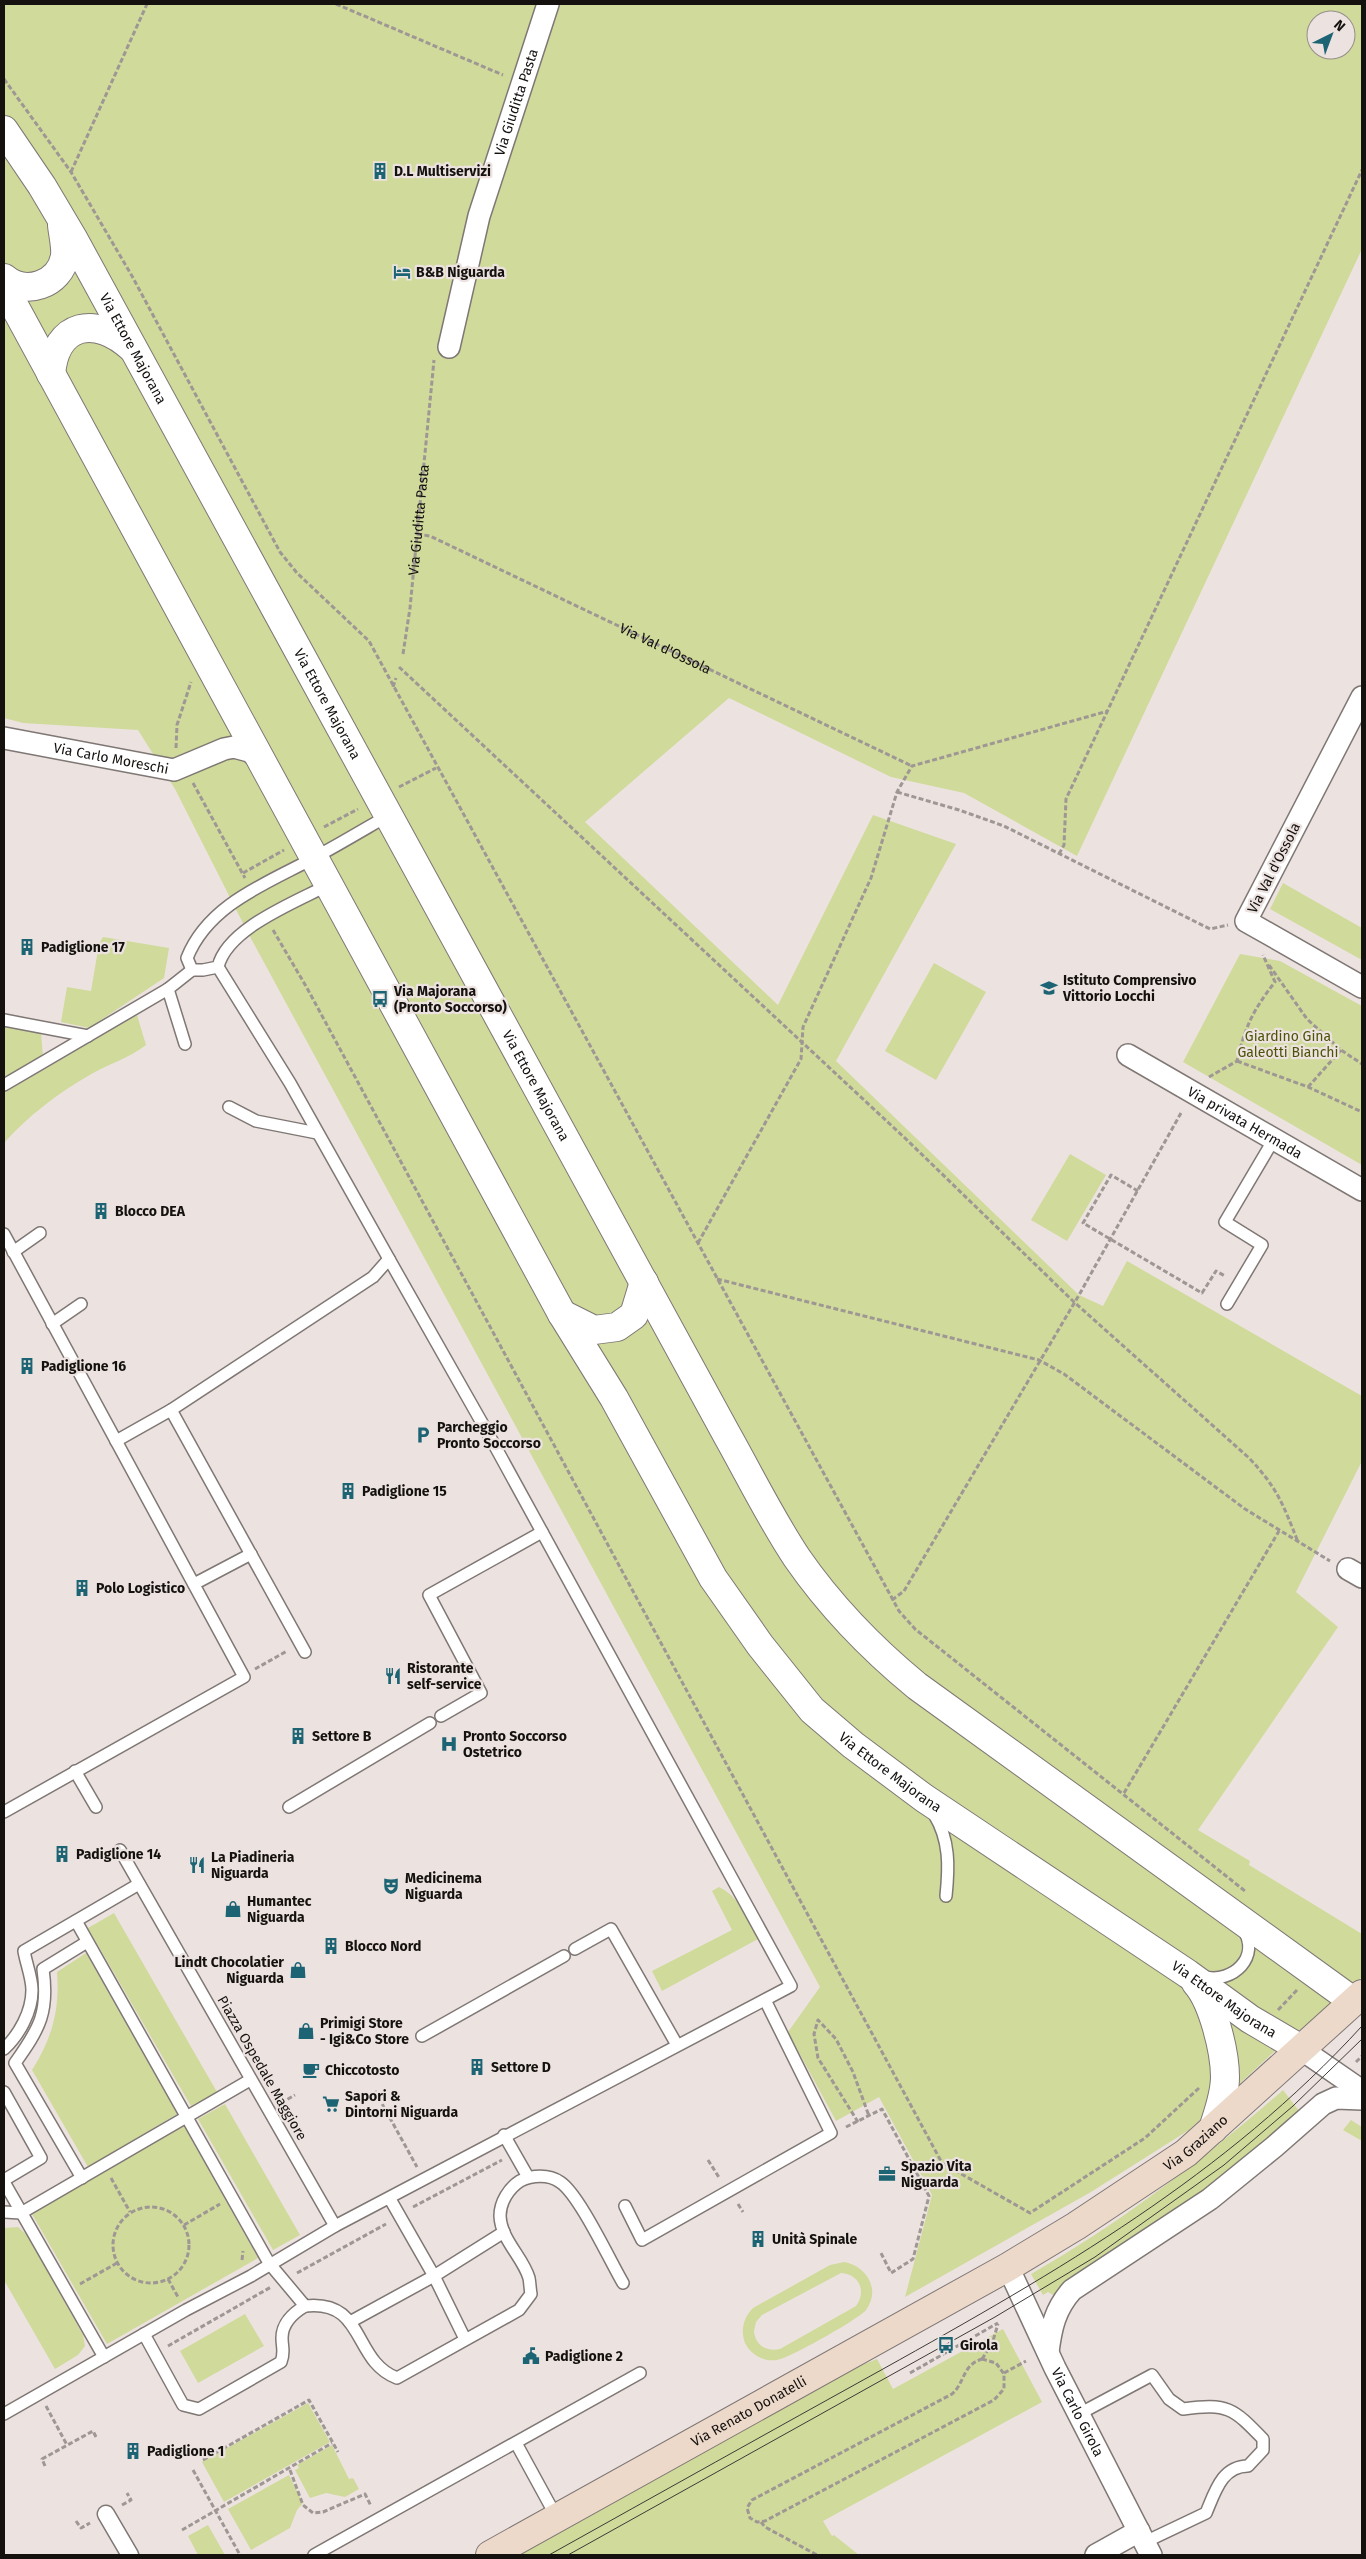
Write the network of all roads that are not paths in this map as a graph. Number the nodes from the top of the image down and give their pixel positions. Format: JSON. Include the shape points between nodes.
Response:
{"nodes":[{"id":1,"x":548,"y":4,"type":"edge"},
{"id":2,"x":4,"y":130,"type":"edge"},
{"id":3,"x":62,"y":218,"type":"junction"},
{"id":4,"x":4,"y":278,"type":"edge"},
{"id":5,"x":4,"y":287,"type":"edge"},
{"id":6,"x":449,"y":348,"type":"dead end"},
{"id":7,"x":135,"y":351,"type":"junction"},
{"id":8,"x":51,"y":374,"type":"junction"},
{"id":9,"x":1362,"y":697,"type":"edge"},
{"id":10,"x":233,"y":706,"type":"junction"},
{"id":11,"x":4,"y":738,"type":"edge"},
{"id":12,"x":214,"y":752,"type":"junction"},
{"id":13,"x":263,"y":761,"type":"junction"},
{"id":14,"x":384,"y":806,"type":"junction"},
{"id":15,"x":316,"y":844,"type":"junction"},
{"id":16,"x":330,"y":884,"type":"junction"},
{"id":17,"x":218,"y":967,"type":"junction"},
{"id":18,"x":192,"y":970,"type":"junction"},
{"id":19,"x":1362,"y":987,"type":"edge"},
{"id":20,"x":168,"y":988,"type":"junction"},
{"id":21,"x":4,"y":1020,"type":"edge"},
{"id":22,"x":88,"y":1036,"type":"junction"},
{"id":23,"x":185,"y":1044,"type":"dead end"},
{"id":24,"x":1128,"y":1055,"type":"dead end"},
{"id":25,"x":4,"y":1085,"type":"edge"},
{"id":26,"x":229,"y":1107,"type":"dead end"},
{"id":27,"x":317,"y":1133,"type":"junction"},
{"id":28,"x":1274,"y":1139,"type":"junction"},
{"id":29,"x":1362,"y":1190,"type":"edge"},
{"id":30,"x":40,"y":1233,"type":"dead end"},
{"id":31,"x":4,"y":1234,"type":"edge"},
{"id":32,"x":13,"y":1252,"type":"junction"},
{"id":33,"x":389,"y":1259,"type":"junction"},
{"id":34,"x":644,"y":1282,"type":"junction"},
{"id":35,"x":81,"y":1304,"type":"dead end"},
{"id":36,"x":1227,"y":1304,"type":"dead end"},
{"id":37,"x":562,"y":1314,"type":"junction"},
{"id":38,"x":52,"y":1324,"type":"junction"},
{"id":39,"x":171,"y":1410,"type":"junction"},
{"id":40,"x":116,"y":1441,"type":"junction"},
{"id":41,"x":542,"y":1532,"type":"junction"},
{"id":42,"x":251,"y":1554,"type":"junction"},
{"id":43,"x":194,"y":1584,"type":"junction"},
{"id":44,"x":302,"y":1648,"type":"road end"},
{"id":45,"x":441,"y":1716,"type":"dead end"},
{"id":46,"x":430,"y":1723,"type":"dead end"},
{"id":47,"x":75,"y":1771,"type":"junction"},
{"id":48,"x":924,"y":1798,"type":"junction"},
{"id":49,"x":96,"y":1807,"type":"dead end"},
{"id":50,"x":289,"y":1807,"type":"dead end"},
{"id":51,"x":4,"y":1812,"type":"edge"},
{"id":52,"x":120,"y":1850,"type":"dead end"},
{"id":53,"x":140,"y":1884,"type":"junction"},
{"id":54,"x":946,"y":1896,"type":"dead end"},
{"id":55,"x":1241,"y":1904,"type":"junction"},
{"id":56,"x":76,"y":1921,"type":"junction"},
{"id":57,"x":87,"y":1942,"type":"junction"},
{"id":58,"x":575,"y":1949,"type":"dead end"},
{"id":59,"x":564,"y":1956,"type":"dead end"},
{"id":60,"x":1188,"y":1974,"type":"junction"},
{"id":61,"x":765,"y":2000,"type":"junction"},
{"id":62,"x":1359,"y":2001,"type":"edge"},
{"id":63,"x":422,"y":2036,"type":"dead end"},
{"id":64,"x":677,"y":2045,"type":"junction"},
{"id":65,"x":4,"y":2049,"type":"edge"},
{"id":66,"x":1300,"y":2049,"type":"junction"},
{"id":67,"x":250,"y":2080,"type":"junction"},
{"id":68,"x":1362,"y":2091,"type":"edge"},
{"id":69,"x":4,"y":2092,"type":"edge"},
{"id":70,"x":1362,"y":2099,"type":"edge"},
{"id":71,"x":187,"y":2118,"type":"junction"},
{"id":72,"x":1213,"y":2130,"type":"junction"},
{"id":73,"x":504,"y":2135,"type":"junction"},
{"id":74,"x":528,"y":2177,"type":"junction"},
{"id":75,"x":82,"y":2178,"type":"junction"},
{"id":76,"x":4,"y":2181,"type":"edge"},
{"id":77,"x":390,"y":2198,"type":"junction"},
{"id":78,"x":625,"y":2206,"type":"dead end"},
{"id":79,"x":4,"y":2212,"type":"edge"},
{"id":80,"x":22,"y":2213,"type":"junction"},
{"id":81,"x":335,"y":2226,"type":"junction"},
{"id":82,"x":504,"y":2232,"type":"junction"},
{"id":83,"x":269,"y":2263,"type":"junction"},
{"id":84,"x":1008,"y":2267,"type":"junction"},
{"id":85,"x":434,"y":2276,"type":"junction"},
{"id":86,"x":623,"y":2283,"type":"dead end"},
{"id":87,"x":305,"y":2306,"type":"junction"},
{"id":88,"x":350,"y":2322,"type":"junction"},
{"id":89,"x":144,"y":2334,"type":"junction"},
{"id":90,"x":466,"y":2339,"type":"junction"},
{"id":91,"x":1048,"y":2352,"type":"junction"},
{"id":92,"x":104,"y":2357,"type":"junction"},
{"id":93,"x":640,"y":2373,"type":"dead end"},
{"id":94,"x":4,"y":2414,"type":"edge"},
{"id":95,"x":1079,"y":2414,"type":"junction"},
{"id":96,"x":516,"y":2443,"type":"junction"},
{"id":97,"x":106,"y":2514,"type":"dead end"},
{"id":98,"x":558,"y":2518,"type":"junction"},
{"id":99,"x":1145,"y":2543,"type":"edge"},
{"id":100,"x":130,"y":2555,"type":"edge"},
{"id":101,"x":314,"y":2555,"type":"edge"},
{"id":102,"x":490,"y":2555,"type":"edge"},
{"id":103,"x":1096,"y":2555,"type":"edge"}],
"edges":[{"from":1,"to":6,"type":"street","name":"Via Giuditta Pasta","via":[[479,216]]},
{"from":2,"to":3,"type":"street","name":"Via Ettore Majorana"},
{"from":3,"to":4,"type":"street","via":[[65,258],[57,274],[40,285],[29,287],[18,286]]},
{"from":3,"to":7,"type":"street","name":"Via Ettore Majorana"},
{"from":5,"to":8,"type":"street","name":"Via Ettore Majorana"},
{"from":7,"to":8,"type":"street","via":[[111,332],[94,327],[75,332],[61,341],[53,357]]},
{"from":7,"to":14,"type":"street","name":"Via Ettore Majorana"},
{"from":8,"to":10,"type":"street","name":"Via Ettore Majorana"},
{"from":9,"to":19,"type":"street","name":"Via Val d'Ossola","via":[[1246,921]]},
{"from":10,"to":12,"type":"street","name":"Via Carlo Moreschi","via":[[235,727]]},
{"from":10,"to":13,"type":"street","name":"Via Ettore Majorana"},
{"from":11,"to":12,"type":"street","name":"Via Carlo Moreschi","via":[[174,770]]},
{"from":12,"to":13,"type":"street","name":"Via Carlo Moreschi","via":[[234,748]]},
{"from":13,"to":15,"type":"street","name":"Via Ettore Majorana"},
{"from":14,"to":15,"type":"lane"},
{"from":14,"to":34,"type":"street","name":"Via Ettore Majorana"},
{"from":15,"to":16,"type":"street","name":"Via Ettore Majorana"},
{"from":15,"to":18,"type":"lane","via":[[215,916],[194,939],[186,958]]},
{"from":16,"to":17,"type":"lane","via":[[238,935],[221,956]]},
{"from":16,"to":37,"type":"street","name":"Via Ettore Majorana"},
{"from":17,"to":18,"type":"lane"},
{"from":17,"to":27,"type":"lane"},
{"from":18,"to":20,"type":"lane"},
{"from":20,"to":22,"type":"lane"},
{"from":20,"to":23,"type":"lane"},
{"from":21,"to":22,"type":"lane"},
{"from":22,"to":25,"type":"lane"},
{"from":24,"to":28,"type":"street","name":"Via privata Hermada"},
{"from":26,"to":27,"type":"lane","via":[[256,1121]]},
{"from":27,"to":33,"type":"lane"},
{"from":28,"to":29,"type":"street","name":"Via privata Hermada"},
{"from":28,"to":36,"type":"lane","via":[[1225,1222],[1262,1245]]},
{"from":30,"to":32,"type":"lane"},
{"from":31,"to":32,"type":"lane"},
{"from":32,"to":38,"type":"lane"},
{"from":33,"to":39,"type":"lane","via":[[373,1277]]},
{"from":33,"to":41,"type":"lane"},
{"from":34,"to":37,"type":"street","via":[[634,1315],[617,1327],[594,1330]]},
{"from":34,"to":55,"type":"street","name":"Via Ettore Majorana","via":[[778,1528],[840,1613],[892,1665],[931,1697]]},
{"from":35,"to":38,"type":"lane"},
{"from":37,"to":48,"type":"street","name":"Via Ettore Majorana","via":[[614,1398],[713,1578],[760,1645],[812,1710]]},
{"from":38,"to":40,"type":"lane"},
{"from":39,"to":40,"type":"lane"},
{"from":39,"to":42,"type":"lane"},
{"from":40,"to":43,"type":"lane"},
{"from":41,"to":45,"type":"lane","via":[[429,1595],[481,1693]]},
{"from":41,"to":61,"type":"lane","via":[[791,1986]]},
{"from":42,"to":43,"type":"lane"},
{"from":42,"to":44,"type":"lane"},
{"from":43,"to":47,"type":"lane","via":[[244,1677]]},
{"from":46,"to":50,"type":"lane"},
{"from":47,"to":49,"type":"lane"},
{"from":47,"to":51,"type":"lane"},
{"from":48,"to":54,"type":"lane","via":[[942,1827],[950,1866]]},
{"from":48,"to":60,"type":"street","name":"Via Ettore Majorana"},
{"from":52,"to":53,"type":"lane","name":"Piazza Ospedale Maggiore"},
{"from":53,"to":56,"type":"lane"},
{"from":53,"to":67,"type":"lane","name":"Piazza Ospedale Maggiore"},
{"from":55,"to":60,"type":"lane","via":[[1249,1945],[1239,1970],[1215,1980]]},
{"from":55,"to":62,"type":"street","name":"Via Ettore Majorana"},
{"from":56,"to":57,"type":"lane"},
{"from":56,"to":65,"type":"lane","via":[[24,1951],[32,1990],[17,2037]]},
{"from":57,"to":71,"type":"lane"},
{"from":57,"to":75,"type":"lane","via":[[43,1969],[46,1995],[41,2022],[15,2063]]},
{"from":58,"to":64,"type":"lane","via":[[611,1929]]},
{"from":59,"to":63,"type":"lane"},
{"from":60,"to":66,"type":"street","name":"Via Ettore Majorana","via":[[1250,2019]]},
{"from":60,"to":72,"type":"street","via":[[1211,2009],[1224,2063],[1225,2078]]},
{"from":61,"to":64,"type":"lane"},
{"from":61,"to":78,"type":"lane","via":[[831,2133],[642,2240]]},
{"from":62,"to":66,"type":"main road","name":"Via Graziano"},
{"from":64,"to":73,"type":"lane"},
{"from":66,"to":68,"type":"street","name":"Via Ettore Majorana"},
{"from":66,"to":72,"type":"main road","name":"Via Graziano"},
{"from":67,"to":71,"type":"lane"},
{"from":67,"to":81,"type":"lane","name":"Piazza Ospedale Maggiore"},
{"from":69,"to":76,"type":"lane","via":[[41,2158]]},
{"from":70,"to":91,"type":"street","via":[[1336,2098],[1323,2104],[1210,2199],[1072,2290],[1061,2302],[1055,2316]]},
{"from":71,"to":75,"type":"lane"},
{"from":71,"to":83,"type":"lane"},
{"from":72,"to":84,"type":"main road","name":"Via Graziano","via":[[1186,2153],[1113,2202]]},
{"from":73,"to":74,"type":"lane"},
{"from":73,"to":77,"type":"lane"},
{"from":74,"to":82,"type":"lane","via":[[513,2186],[503,2199],[500,2216]]},
{"from":74,"to":86,"type":"lane","via":[[544,2176],[560,2182],[574,2196]]},
{"from":75,"to":80,"type":"lane"},
{"from":76,"to":80,"type":"lane"},
{"from":77,"to":81,"type":"lane"},
{"from":77,"to":85,"type":"lane"},
{"from":79,"to":80,"type":"lane"},
{"from":80,"to":92,"type":"lane"},
{"from":81,"to":83,"type":"lane"},
{"from":82,"to":85,"type":"lane"},
{"from":82,"to":90,"type":"lane","via":[[529,2278],[531,2294],[519,2310]]},
{"from":83,"to":87,"type":"lane"},
{"from":83,"to":89,"type":"lane"},
{"from":84,"to":91,"type":"street","name":"Via Carlo Girola"},
{"from":84,"to":98,"type":"main road","name":"Via Renato Donatelli"},
{"from":85,"to":88,"type":"lane"},
{"from":85,"to":90,"type":"lane"},
{"from":87,"to":88,"type":"lane","via":[[322,2304],[338,2310]]},
{"from":87,"to":89,"type":"lane","via":[[285,2324],[282,2337],[285,2353],[281,2362],[199,2409],[183,2405]]},
{"from":88,"to":90,"type":"lane","via":[[376,2364],[385,2374],[396,2378]]},
{"from":89,"to":92,"type":"lane"},
{"from":91,"to":95,"type":"street","name":"Via Carlo Girola"},
{"from":92,"to":94,"type":"lane"},
{"from":93,"to":96,"type":"lane"},
{"from":95,"to":99,"type":"street","name":"Via Carlo Girola"},
{"from":95,"to":99,"type":"lane","via":[[1152,2375],[1169,2399],[1183,2409],[1204,2406],[1230,2409],[1263,2439],[1263,2450],[1248,2466],[1238,2466],[1228,2472],[1218,2484],[1206,2513]]},
{"from":96,"to":98,"type":"lane"},
{"from":96,"to":101,"type":"lane"},
{"from":97,"to":100,"type":"street"},
{"from":98,"to":102,"type":"main road","name":"Via Renato Donatelli"},
{"from":99,"to":103,"type":"street"}]}
